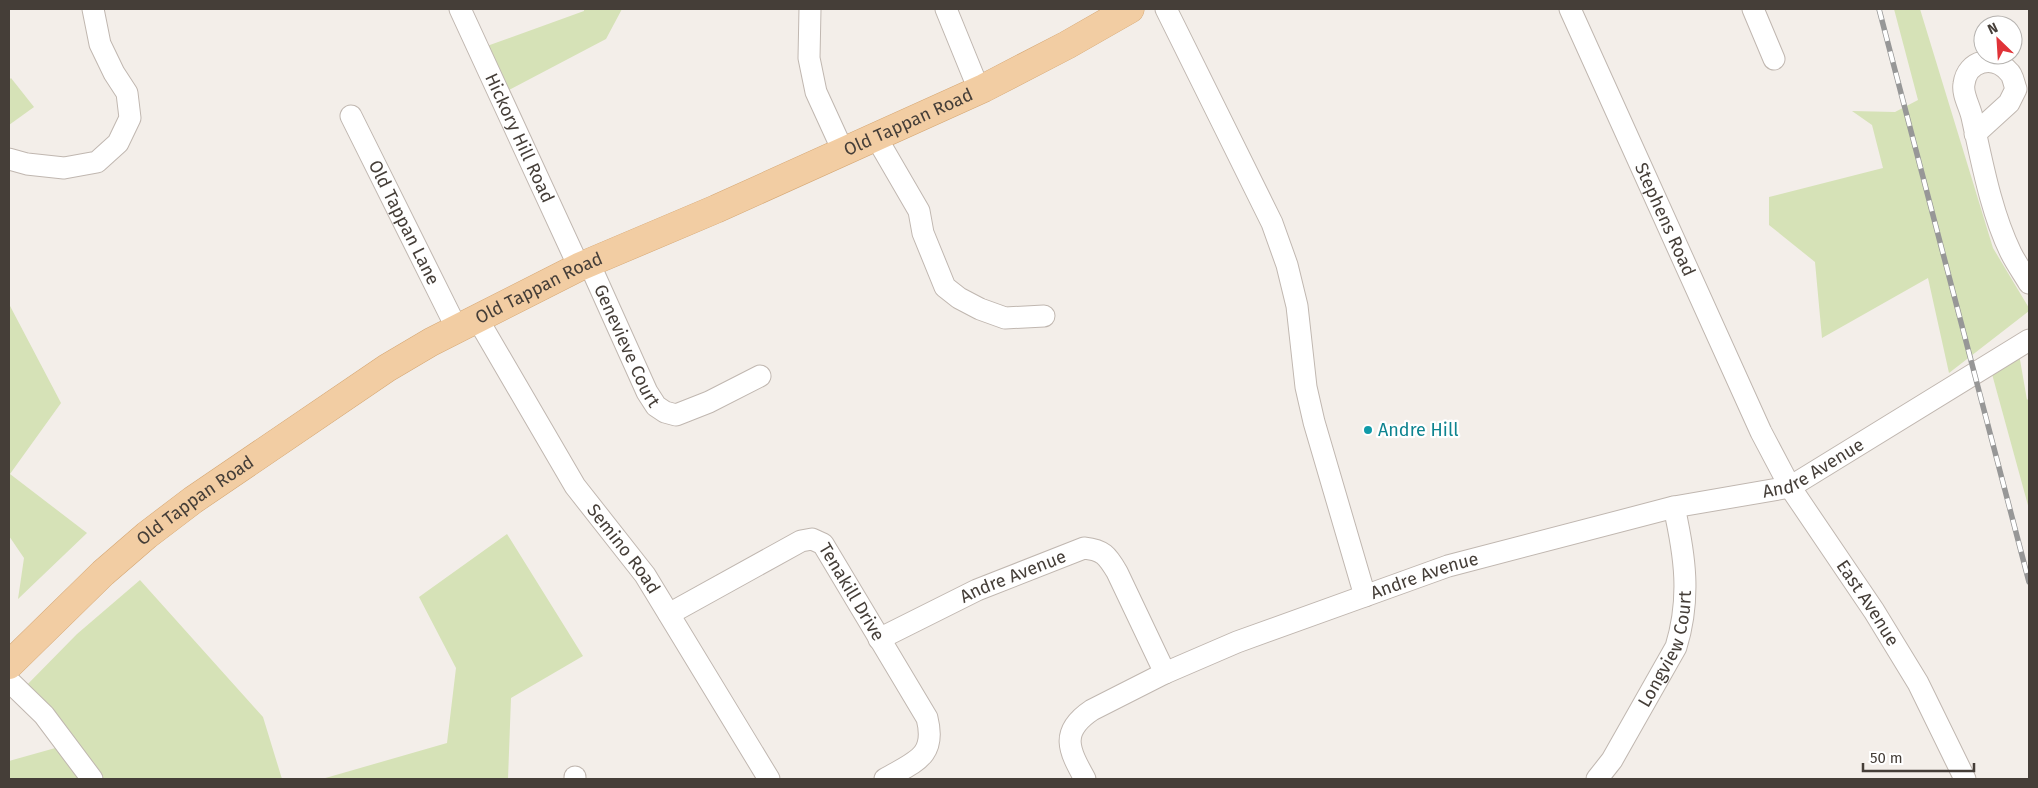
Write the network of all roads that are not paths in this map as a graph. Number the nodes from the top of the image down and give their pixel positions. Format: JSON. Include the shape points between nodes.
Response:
{"nodes":[{"id":1,"x":93,"y":9,"type":"edge"},
{"id":2,"x":460,"y":9,"type":"edge"},
{"id":3,"x":810,"y":9,"type":"edge"},
{"id":4,"x":946,"y":9,"type":"edge"},
{"id":5,"x":1130,"y":9,"type":"edge"},
{"id":6,"x":1166,"y":9,"type":"edge"},
{"id":7,"x":1570,"y":9,"type":"edge"},
{"id":8,"x":1753,"y":9,"type":"edge"},
{"id":9,"x":1774,"y":59,"type":"dead end"},
{"id":10,"x":979,"y":90,"type":"junction"},
{"id":11,"x":351,"y":116,"type":"dead end"},
{"id":12,"x":1975,"y":134,"type":"dead end"},
{"id":13,"x":876,"y":137,"type":"junction"},
{"id":14,"x":843,"y":151,"type":"junction"},
{"id":15,"x":9,"y":159,"type":"edge"},
{"id":16,"x":584,"y":265,"type":"junction"},
{"id":17,"x":2029,"y":283,"type":"edge"},
{"id":18,"x":1044,"y":316,"type":"dead end"},
{"id":19,"x":467,"y":324,"type":"junction"},
{"id":20,"x":2029,"y":340,"type":"edge"},
{"id":21,"x":760,"y":376,"type":"dead end"},
{"id":22,"x":1761,"y":432,"type":"joint"},
{"id":23,"x":1790,"y":487,"type":"junction"},
{"id":24,"x":1674,"y":507,"type":"junction"},
{"id":25,"x":1365,"y":596,"type":"junction"},
{"id":26,"x":669,"y":614,"type":"junction"},
{"id":27,"x":879,"y":638,"type":"junction"},
{"id":28,"x":9,"y":665,"type":"edge"},
{"id":29,"x":1165,"y":673,"type":"junction"},
{"id":30,"x":9,"y":681,"type":"edge"},
{"id":31,"x":92,"y":779,"type":"edge"},
{"id":32,"x":769,"y":779,"type":"edge"},
{"id":33,"x":885,"y":779,"type":"edge"},
{"id":34,"x":1085,"y":779,"type":"edge"},
{"id":35,"x":1597,"y":779,"type":"edge"},
{"id":36,"x":1965,"y":779,"type":"edge"}],
"edges":[{"from":1,"to":15,"type":"street","via":[[100,44],[127,93],[130,118],[118,143],[97,162],[64,168]]},
{"from":2,"to":16,"type":"street","name":"Hickory Hill Road"},
{"from":3,"to":14,"type":"street","via":[[809,58],[816,92]]},
{"from":4,"to":10,"type":"street"},
{"from":5,"to":10,"type":"main road","name":"Old Tappan Road","via":[[1067,46]]},
{"from":6,"to":25,"type":"street","via":[[1272,222],[1287,265],[1297,306],[1306,387],[1314,422]]},
{"from":7,"to":22,"type":"street","name":"Stephens Road"},
{"from":8,"to":9,"type":"street"},
{"from":10,"to":13,"type":"main road","name":"Old Tappan Road"},
{"from":11,"to":19,"type":"street","name":"Old Tappan Lane"},
{"from":12,"to":17,"type":"street","via":[[1996,212],[2011,253]]},
{"from":13,"to":14,"type":"main road","name":"Old Tappan Road"},
{"from":13,"to":18,"type":"street","via":[[918,211],[923,233],[945,287],[980,309],[1005,318]]},
{"from":14,"to":16,"type":"main road","name":"Old Tappan Road"},
{"from":16,"to":19,"type":"main road","name":"Old Tappan Road"},
{"from":16,"to":21,"type":"street","name":"Genevieve Court","via":[[647,392],[656,406],[665,412],[676,415]]},
{"from":19,"to":26,"type":"street","name":"Semino Road","via":[[575,486],[645,575]]},
{"from":19,"to":28,"type":"main road","name":"Old Tappan Road","via":[[386,368],[193,500],[103,572]]},
{"from":20,"to":23,"type":"street","name":"Andre Avenue"},
{"from":22,"to":23,"type":"street","name":"East Avenue"},
{"from":23,"to":24,"type":"street","name":"Andre Avenue"},
{"from":23,"to":36,"type":"street","name":"East Avenue","via":[[1874,611],[1918,683]]},
{"from":24,"to":25,"type":"street","name":"Andre Avenue","via":[[1448,566]]},
{"from":24,"to":35,"type":"street","name":"Longview Court","via":[[1684,550],[1682,627],[1676,647],[1612,760]]},
{"from":25,"to":29,"type":"street","name":"Andre Avenue","via":[[1237,642]]},
{"from":26,"to":27,"type":"street","name":"Tenakill Drive","via":[[800,541],[812,539],[823,544],[831,554]]},
{"from":26,"to":32,"type":"street","name":"Semino Road"},
{"from":27,"to":29,"type":"street","name":"Andre Avenue","via":[[977,590],[1084,548],[1100,550],[1118,572]]},
{"from":27,"to":33,"type":"street","name":"Tenakill Drive","via":[[927,718],[930,731],[924,755]]},
{"from":29,"to":34,"type":"street","via":[[1081,717],[1070,737],[1070,751]]},
{"from":30,"to":31,"type":"street","via":[[44,715]]}]}
